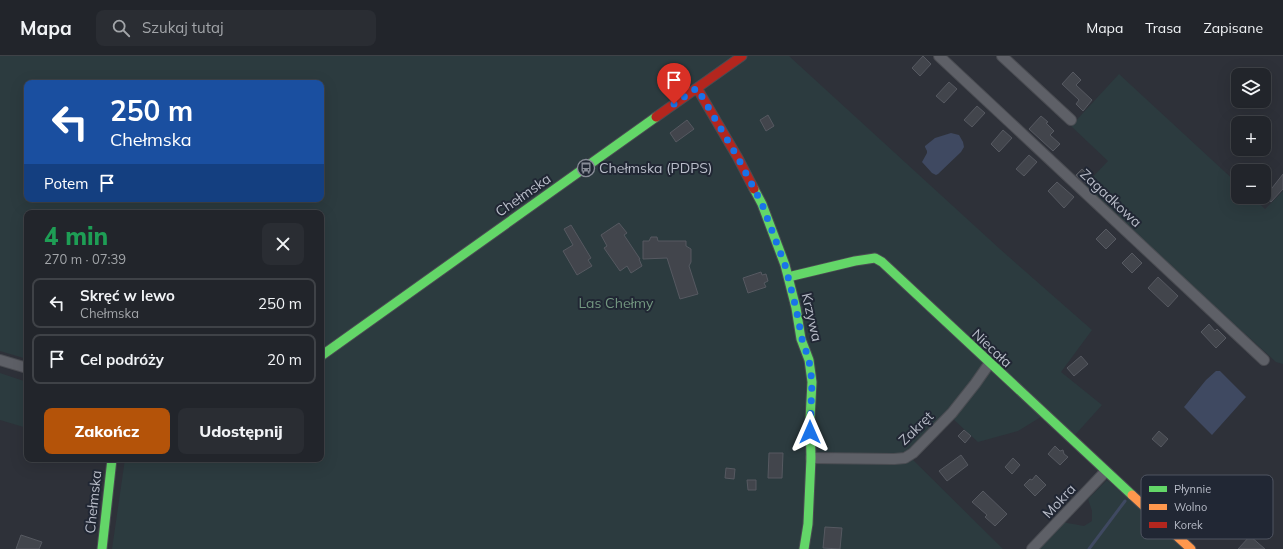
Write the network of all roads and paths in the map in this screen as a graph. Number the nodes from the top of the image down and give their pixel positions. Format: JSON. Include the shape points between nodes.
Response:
{"nodes":[{"id":1,"x":742,"y":56,"type":"edge"},
{"id":2,"x":939,"y":56,"type":"edge"},
{"id":3,"x":1002,"y":56,"type":"edge"},
{"id":4,"x":697,"y":88,"type":"junction"},
{"id":5,"x":1071,"y":120,"type":"dead end"},
{"id":6,"x":788,"y":277,"type":"junction"},
{"id":7,"x":324,"y":354,"type":"edge"},
{"id":8,"x":0,"y":360,"type":"edge"},
{"id":9,"x":1264,"y":360,"type":"dead end"},
{"id":10,"x":989,"y":364,"type":"junction"},
{"id":11,"x":24,"y":367,"type":"edge"},
{"id":12,"x":811,"y":458,"type":"junction"},
{"id":13,"x":112,"y":462,"type":"edge"},
{"id":14,"x":1105,"y":472,"type":"junction"},
{"id":15,"x":1141,"y":504,"type":"edge"},
{"id":16,"x":1180,"y":539,"type":"edge"},
{"id":17,"x":102,"y":549,"type":"edge"},
{"id":18,"x":804,"y":549,"type":"edge"},
{"id":19,"x":1032,"y":549,"type":"edge"},
{"id":20,"x":1191,"y":549,"type":"edge"}],
"edges":[{"from":1,"to":4,"type":"street","name":"Chełmska"},
{"from":2,"to":9,"type":"street","name":"Zagadkowa"},
{"from":3,"to":5,"type":"street"},
{"from":4,"to":6,"type":"street","name":"Krzywa","via":[[762,204]]},
{"from":4,"to":7,"type":"street","name":"Chełmska"},
{"from":6,"to":10,"type":"street","name":"Niecała","via":[[875,258]]},
{"from":6,"to":12,"type":"street","name":"Krzywa","via":[[812,382]]},
{"from":8,"to":11,"type":"street"},
{"from":10,"to":12,"type":"street","name":"Zakręt","via":[[952,413],[913,453],[904,458]]},
{"from":10,"to":14,"type":"street","name":"Niecała"},
{"from":12,"to":18,"type":"street","name":"Krzywa","via":[[808,524]]},
{"from":13,"to":17,"type":"street","name":"Chełmska"},
{"from":14,"to":15,"type":"street","name":"Niecała"},
{"from":14,"to":19,"type":"street","name":"Mokra"},
{"from":16,"to":20,"type":"street","name":"Niecała"}]}
